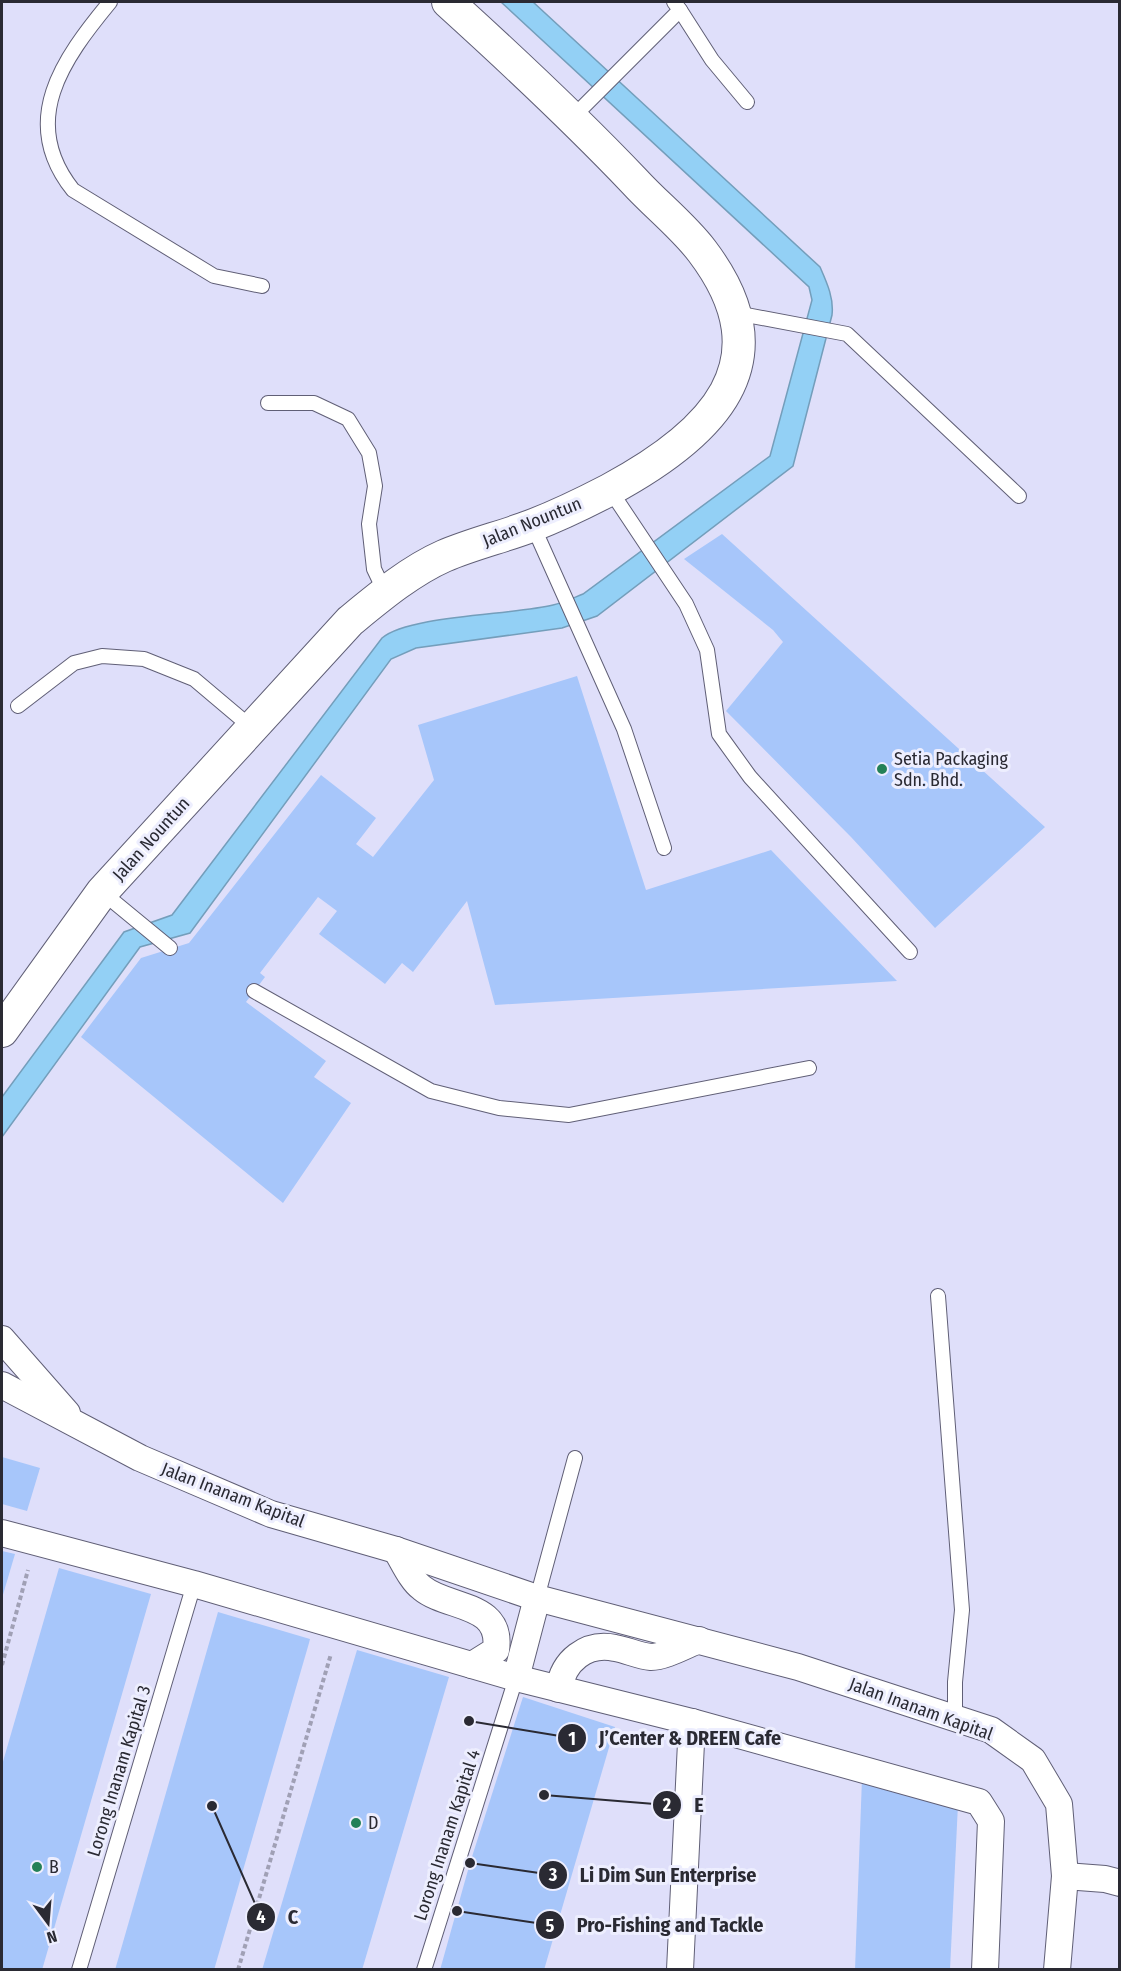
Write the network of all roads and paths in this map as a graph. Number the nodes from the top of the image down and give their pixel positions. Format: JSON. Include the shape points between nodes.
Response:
{"nodes":[{"id":1,"x":110,"y":2,"type":"edge"},
{"id":2,"x":448,"y":2,"type":"edge"},
{"id":3,"x":677,"y":6,"type":"edge"},
{"id":4,"x":747,"y":102,"type":"dead end"},
{"id":5,"x":584,"y":106,"type":"junction"},
{"id":6,"x":262,"y":286,"type":"dead end"},
{"id":7,"x":736,"y":313,"type":"junction"},
{"id":8,"x":268,"y":403,"type":"dead end"},
{"id":9,"x":610,"y":490,"type":"junction"},
{"id":10,"x":1019,"y":496,"type":"dead end"},
{"id":11,"x":533,"y":526,"type":"junction"},
{"id":12,"x":386,"y":592,"type":"junction"},
{"id":13,"x":18,"y":706,"type":"dead end"},
{"id":14,"x":252,"y":728,"type":"junction"},
{"id":15,"x":664,"y":849,"type":"dead end"},
{"id":16,"x":102,"y":892,"type":"junction"},
{"id":17,"x":170,"y":948,"type":"dead end"},
{"id":18,"x":910,"y":952,"type":"dead end"},
{"id":19,"x":254,"y":991,"type":"dead end"},
{"id":20,"x":2,"y":1030,"type":"edge"},
{"id":21,"x":809,"y":1068,"type":"dead end"},
{"id":22,"x":938,"y":1296,"type":"dead end"},
{"id":23,"x":2,"y":1339,"type":"edge"},
{"id":24,"x":2,"y":1385,"type":"edge"},
{"id":25,"x":76,"y":1423,"type":"junction"},
{"id":26,"x":574,"y":1458,"type":"dead end"},
{"id":27,"x":2,"y":1533,"type":"edge"},
{"id":28,"x":396,"y":1550,"type":"junction"},
{"id":29,"x":30,"y":1563,"type":"dead end"},
{"id":30,"x":194,"y":1584,"type":"junction"},
{"id":31,"x":537,"y":1598,"type":"junction"},
{"id":32,"x":699,"y":1640,"type":"junction"},
{"id":33,"x":333,"y":1649,"type":"dead end"},
{"id":34,"x":2,"y":1665,"type":"edge"},
{"id":35,"x":472,"y":1665,"type":"junction"},
{"id":36,"x":516,"y":1678,"type":"junction"},
{"id":37,"x":559,"y":1689,"type":"junction"},
{"id":38,"x":954,"y":1718,"type":"junction"},
{"id":39,"x":692,"y":1722,"type":"junction"},
{"id":40,"x":1065,"y":1876,"type":"junction"},
{"id":41,"x":1119,"y":1883,"type":"edge"},
{"id":42,"x":79,"y":1970,"type":"edge"},
{"id":43,"x":238,"y":1970,"type":"edge"},
{"id":44,"x":424,"y":1970,"type":"edge"},
{"id":45,"x":680,"y":1970,"type":"edge"},
{"id":46,"x":985,"y":1970,"type":"edge"},
{"id":47,"x":1057,"y":1970,"type":"edge"}],
"edges":[{"from":1,"to":6,"type":"lane","via":[[60,72],[48,112],[47,136],[58,171],[73,190],[214,276]]},
{"from":2,"to":5,"type":"street","name":"Jalan Nountun"},
{"from":3,"to":4,"type":"lane","via":[[712,60]]},
{"from":3,"to":5,"type":"lane"},
{"from":5,"to":7,"type":"street","name":"Jalan Nountun","via":[[701,249],[726,288]]},
{"from":7,"to":9,"type":"street","name":"Jalan Nountun","via":[[740,338],[737,363],[716,410],[676,449]]},
{"from":7,"to":10,"type":"lane","via":[[847,334]]},
{"from":8,"to":12,"type":"lane","via":[[314,403],[348,419],[369,453],[375,486],[369,524],[374,569]]},
{"from":9,"to":11,"type":"street","name":"Jalan Nountun"},
{"from":9,"to":18,"type":"lane","via":[[686,604],[707,650],[719,734],[750,777]]},
{"from":11,"to":12,"type":"street","name":"Jalan Nountun","via":[[443,556]]},
{"from":11,"to":15,"type":"lane","via":[[624,729]]},
{"from":12,"to":14,"type":"street","name":"Jalan Nountun","via":[[350,621]]},
{"from":13,"to":14,"type":"lane","via":[[74,663],[102,657],[144,659],[194,679]]},
{"from":14,"to":16,"type":"street","name":"Jalan Nountun"},
{"from":16,"to":17,"type":"lane"},
{"from":16,"to":20,"type":"street","name":"Jalan Nountun"},
{"from":19,"to":21,"type":"lane","via":[[431,1091],[499,1108],[569,1115]]},
{"from":22,"to":38,"type":"lane","via":[[963,1610]]},
{"from":23,"to":25,"type":"street","name":"Jalan Inanam Kapital"},
{"from":24,"to":25,"type":"street","name":"Jalan Inanam Kapital"},
{"from":25,"to":28,"type":"street","name":"Jalan Inanam Kapital","via":[[140,1458],[271,1514]]},
{"from":26,"to":31,"type":"lane"},
{"from":27,"to":30,"type":"street"},
{"from":28,"to":31,"type":"street","name":"Jalan Inanam Kapital"},
{"from":28,"to":35,"type":"street","via":[[422,1588],[480,1613],[492,1626],[498,1638],[496,1650]]},
{"from":29,"to":34,"type":"path"},
{"from":30,"to":35,"type":"street"},
{"from":30,"to":42,"type":"lane","name":"Lorong Inanam Kapital 3"},
{"from":31,"to":32,"type":"street","name":"Jalan Inanam Kapital"},
{"from":31,"to":36,"type":"street"},
{"from":32,"to":37,"type":"street","via":[[653,1657],[613,1647],[582,1651],[561,1673]]},
{"from":32,"to":38,"type":"street","name":"Jalan Inanam Kapital","via":[[798,1667]]},
{"from":33,"to":43,"type":"path"},
{"from":35,"to":36,"type":"street"},
{"from":36,"to":37,"type":"street"},
{"from":36,"to":44,"type":"lane","name":"Lorong Inanam Kapital 4"},
{"from":37,"to":39,"type":"street"},
{"from":38,"to":40,"type":"street","name":"Jalan Inanam Kapital","via":[[991,1730],[1033,1760],[1059,1804]]},
{"from":39,"to":45,"type":"street"},
{"from":39,"to":46,"type":"street","via":[[979,1803],[991,1821]]},
{"from":40,"to":41,"type":"street"},
{"from":40,"to":47,"type":"street","name":"Jalan Inanam Kapital"}]}
